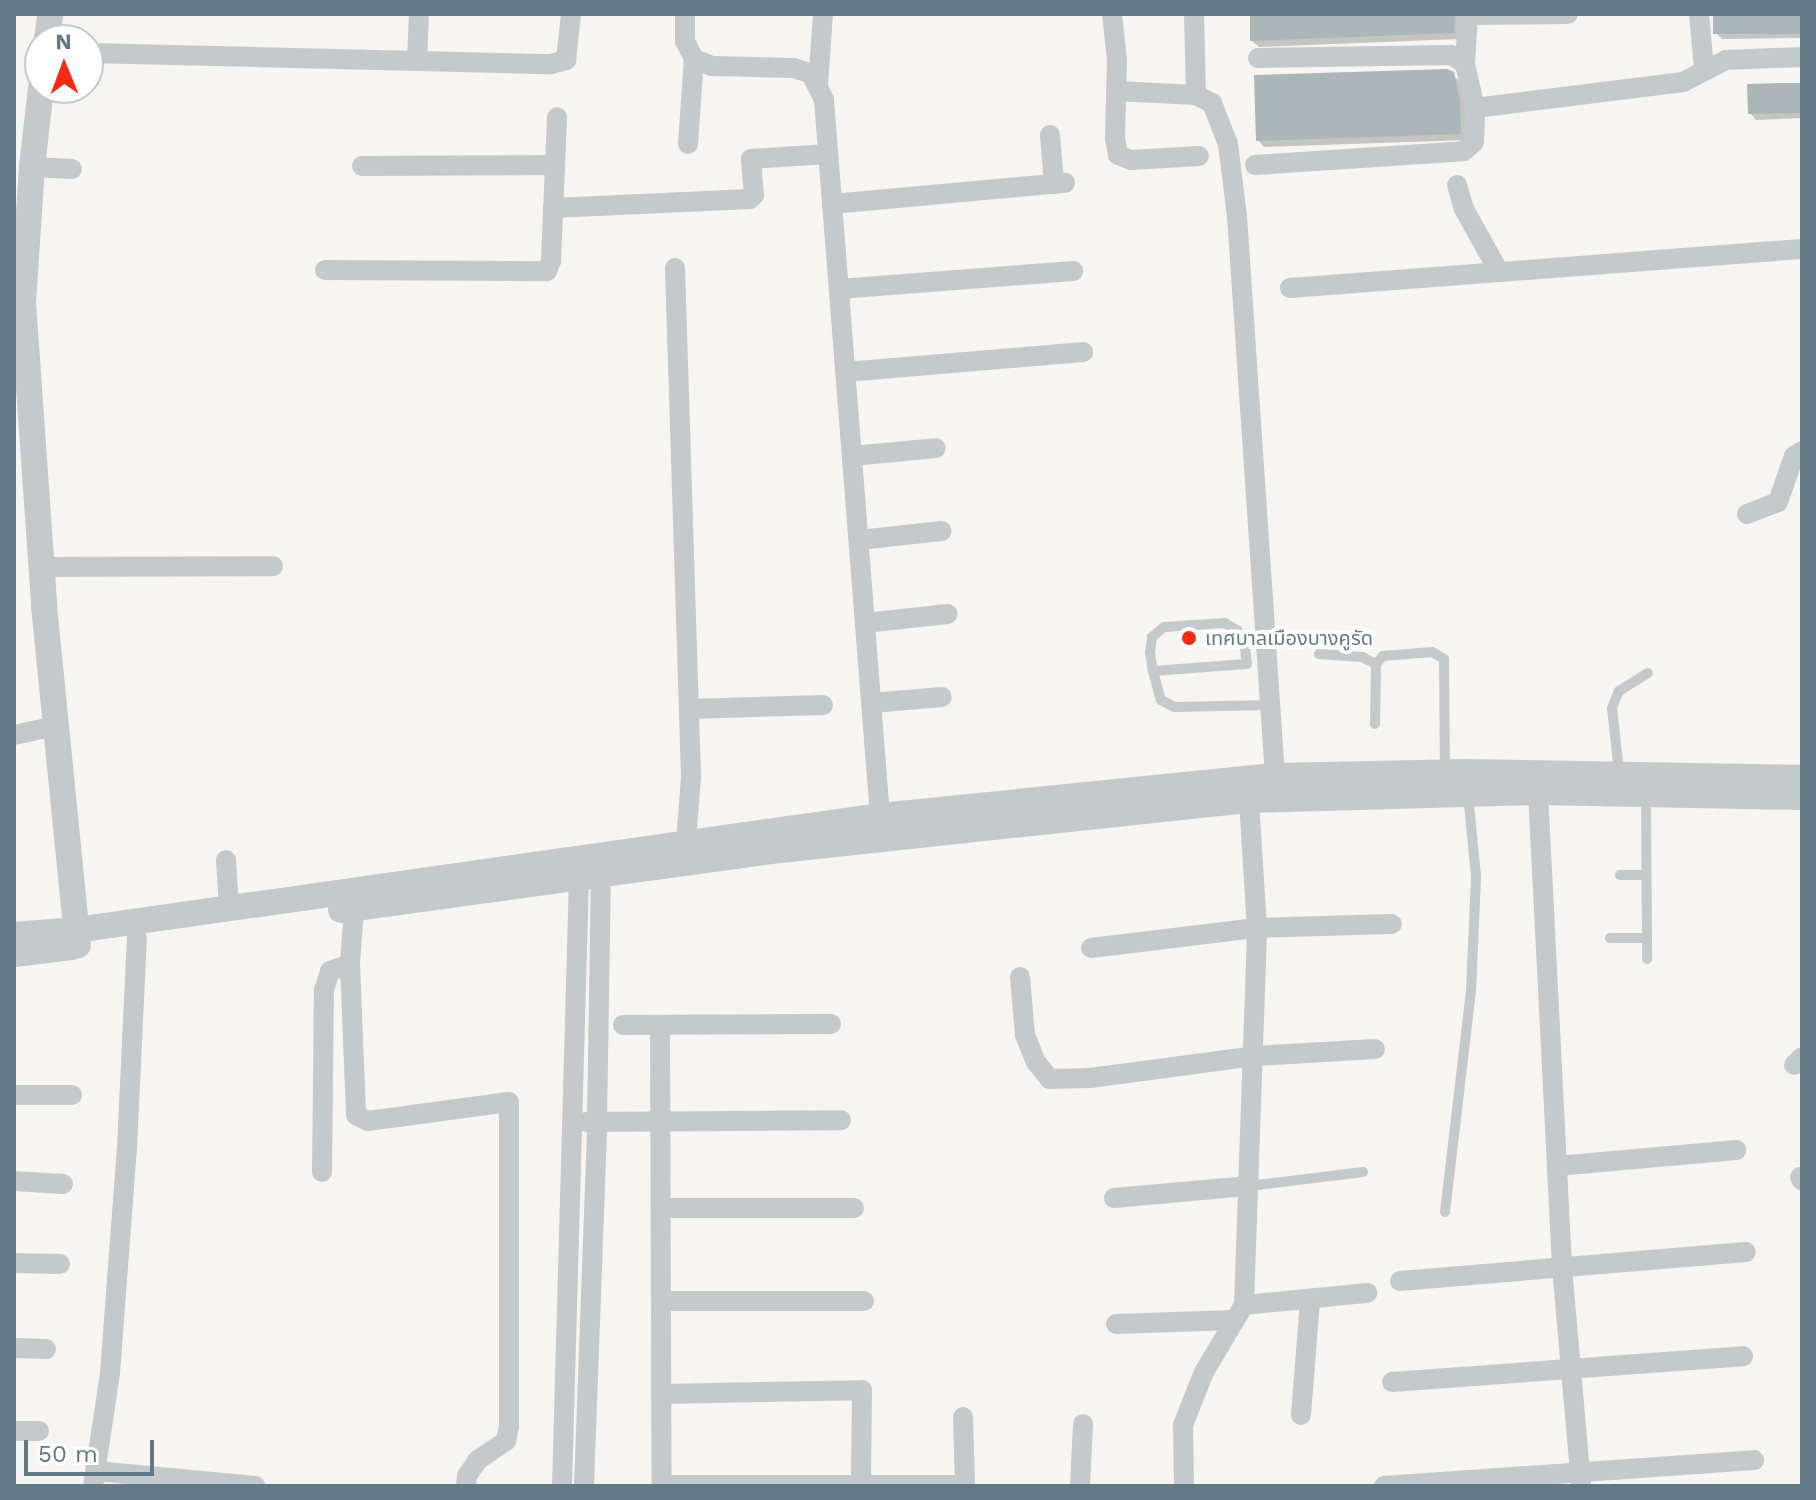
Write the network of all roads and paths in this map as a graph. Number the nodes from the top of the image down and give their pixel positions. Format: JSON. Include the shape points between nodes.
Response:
{"nodes":[{"id":1,"x":419,"y":14,"type":"edge"},
{"id":2,"x":571,"y":14,"type":"edge"},
{"id":3,"x":685,"y":14,"type":"edge"},
{"id":4,"x":823,"y":14,"type":"edge"},
{"id":5,"x":1112,"y":14,"type":"edge"},
{"id":6,"x":1194,"y":14,"type":"edge"},
{"id":7,"x":1468,"y":14,"type":"edge"},
{"id":8,"x":1568,"y":14,"type":"edge"},
{"id":9,"x":1699,"y":14,"type":"edge"},
{"id":10,"x":104,"y":53,"type":"edge"},
{"id":11,"x":1802,"y":57,"type":"edge"},
{"id":12,"x":1258,"y":58,"type":"dead end"},
{"id":13,"x":694,"y":59,"type":"junction"},
{"id":14,"x":417,"y":61,"type":"junction"},
{"id":15,"x":1465,"y":64,"type":"junction"},
{"id":16,"x":1704,"y":69,"type":"junction"},
{"id":17,"x":818,"y":85,"type":"junction"},
{"id":18,"x":1116,"y":91,"type":"junction"},
{"id":19,"x":1196,"y":95,"type":"junction"},
{"id":20,"x":39,"y":104,"type":"edge"},
{"id":21,"x":1475,"y":108,"type":"junction"},
{"id":22,"x":557,"y":117,"type":"dead end"},
{"id":23,"x":1050,"y":135,"type":"dead end"},
{"id":24,"x":688,"y":144,"type":"dead end"},
{"id":25,"x":828,"y":154,"type":"junction"},
{"id":26,"x":1199,"y":156,"type":"dead end"},
{"id":27,"x":555,"y":165,"type":"junction"},
{"id":28,"x":1255,"y":165,"type":"dead end"},
{"id":29,"x":362,"y":166,"type":"dead end"},
{"id":30,"x":32,"y":167,"type":"junction"},
{"id":31,"x":72,"y":169,"type":"dead end"},
{"id":32,"x":1457,"y":185,"type":"dead end"},
{"id":33,"x":832,"y":204,"type":"junction"},
{"id":34,"x":553,"y":208,"type":"junction"},
{"id":35,"x":1802,"y":249,"type":"edge"},
{"id":36,"x":675,"y":268,"type":"dead end"},
{"id":37,"x":20,"y":269,"type":"edge"},
{"id":38,"x":325,"y":270,"type":"dead end"},
{"id":39,"x":1073,"y":271,"type":"dead end"},
{"id":40,"x":1499,"y":272,"type":"junction"},
{"id":41,"x":1290,"y":288,"type":"dead end"},
{"id":42,"x":839,"y":289,"type":"junction"},
{"id":43,"x":1083,"y":352,"type":"dead end"},
{"id":44,"x":22,"y":364,"type":"edge"},
{"id":45,"x":846,"y":372,"type":"junction"},
{"id":46,"x":936,"y":448,"type":"dead end"},
{"id":47,"x":1802,"y":451,"type":"edge"},
{"id":48,"x":852,"y":456,"type":"junction"},
{"id":49,"x":1747,"y":514,"type":"dead end"},
{"id":50,"x":942,"y":531,"type":"dead end"},
{"id":51,"x":859,"y":540,"type":"junction"},
{"id":52,"x":273,"y":566,"type":"dead end"},
{"id":53,"x":42,"y":567,"type":"junction"},
{"id":54,"x":948,"y":614,"type":"dead end"},
{"id":55,"x":865,"y":623,"type":"junction"},
{"id":56,"x":1319,"y":654,"type":"dead end"},
{"id":57,"x":1268,"y":660,"type":"junction"},
{"id":58,"x":1247,"y":664,"type":"junction"},
{"id":59,"x":1376,"y":664,"type":"junction"},
{"id":60,"x":1153,"y":671,"type":"junction"},
{"id":61,"x":1648,"y":673,"type":"dead end"},
{"id":62,"x":942,"y":697,"type":"dead end"},
{"id":63,"x":872,"y":703,"type":"junction"},
{"id":64,"x":823,"y":705,"type":"dead end"},
{"id":65,"x":1271,"y":705,"type":"junction"},
{"id":66,"x":689,"y":709,"type":"junction"},
{"id":67,"x":1375,"y":724,"type":"dead end"},
{"id":68,"x":56,"y":726,"type":"junction"},
{"id":69,"x":14,"y":735,"type":"edge"},
{"id":70,"x":1445,"y":772,"type":"junction"},
{"id":71,"x":1620,"y":774,"type":"junction"},
{"id":72,"x":1802,"y":778,"type":"edge"},
{"id":73,"x":1276,"y":787,"type":"junction"},
{"id":74,"x":1248,"y":789,"type":"junction"},
{"id":75,"x":1538,"y":792,"type":"junction"},
{"id":76,"x":1468,"y":793,"type":"junction"},
{"id":77,"x":1646,"y":794,"type":"junction"},
{"id":78,"x":1802,"y":797,"type":"edge"},
{"id":79,"x":881,"y":828,"type":"junction"},
{"id":80,"x":686,"y":842,"type":"junction"},
{"id":81,"x":226,"y":860,"type":"dead end"},
{"id":82,"x":590,"y":875,"type":"junction"},
{"id":83,"x":1620,"y":875,"type":"dead end"},
{"id":84,"x":1645,"y":875,"type":"junction"},
{"id":85,"x":229,"y":908,"type":"junction"},
{"id":86,"x":354,"y":908,"type":"junction"},
{"id":87,"x":1392,"y":924,"type":"dead end"},
{"id":88,"x":1257,"y":928,"type":"junction"},
{"id":89,"x":14,"y":935,"type":"edge"},
{"id":90,"x":77,"y":938,"type":"junction"},
{"id":91,"x":137,"y":938,"type":"junction"},
{"id":92,"x":1610,"y":938,"type":"dead end"},
{"id":93,"x":1646,"y":938,"type":"junction"},
{"id":94,"x":1091,"y":948,"type":"dead end"},
{"id":95,"x":14,"y":954,"type":"edge"},
{"id":96,"x":1647,"y":959,"type":"dead end"},
{"id":97,"x":350,"y":964,"type":"junction"},
{"id":98,"x":1020,"y":977,"type":"dead end"},
{"id":99,"x":831,"y":1024,"type":"dead end"},
{"id":100,"x":623,"y":1025,"type":"dead end"},
{"id":101,"x":660,"y":1025,"type":"junction"},
{"id":102,"x":1375,"y":1049,"type":"dead end"},
{"id":103,"x":1255,"y":1056,"type":"junction"},
{"id":104,"x":14,"y":1095,"type":"edge"},
{"id":105,"x":72,"y":1095,"type":"dead end"},
{"id":106,"x":841,"y":1120,"type":"dead end"},
{"id":107,"x":660,"y":1121,"type":"junction"},
{"id":108,"x":574,"y":1122,"type":"junction"},
{"id":109,"x":597,"y":1122,"type":"junction"},
{"id":110,"x":1736,"y":1150,"type":"dead end"},
{"id":111,"x":1557,"y":1166,"type":"junction"},
{"id":112,"x":322,"y":1172,"type":"dead end"},
{"id":113,"x":1363,"y":1172,"type":"dead end"},
{"id":114,"x":14,"y":1181,"type":"edge"},
{"id":115,"x":63,"y":1184,"type":"dead end"},
{"id":116,"x":1249,"y":1186,"type":"junction"},
{"id":117,"x":1114,"y":1198,"type":"dead end"},
{"id":118,"x":661,"y":1208,"type":"junction"},
{"id":119,"x":854,"y":1208,"type":"dead end"},
{"id":120,"x":1445,"y":1212,"type":"dead end"},
{"id":121,"x":1746,"y":1252,"type":"dead end"},
{"id":122,"x":14,"y":1263,"type":"edge"},
{"id":123,"x":60,"y":1264,"type":"dead end"},
{"id":124,"x":1562,"y":1267,"type":"junction"},
{"id":125,"x":1400,"y":1281,"type":"dead end"},
{"id":126,"x":1367,"y":1293,"type":"dead end"},
{"id":127,"x":1310,"y":1300,"type":"junction"},
{"id":128,"x":661,"y":1301,"type":"junction"},
{"id":129,"x":864,"y":1301,"type":"dead end"},
{"id":130,"x":1238,"y":1313,"type":"junction"},
{"id":131,"x":1116,"y":1324,"type":"dead end"},
{"id":132,"x":14,"y":1348,"type":"edge"},
{"id":133,"x":46,"y":1349,"type":"dead end"},
{"id":134,"x":1743,"y":1356,"type":"dead end"},
{"id":135,"x":590,"y":1368,"type":"junction"},
{"id":136,"x":565,"y":1369,"type":"junction"},
{"id":137,"x":1571,"y":1371,"type":"junction"},
{"id":138,"x":1392,"y":1382,"type":"dead end"},
{"id":139,"x":661,"y":1394,"type":"junction"},
{"id":140,"x":564,"y":1411,"type":"junction"},
{"id":141,"x":588,"y":1412,"type":"junction"},
{"id":142,"x":1301,"y":1415,"type":"dead end"},
{"id":143,"x":963,"y":1417,"type":"dead end"},
{"id":144,"x":1083,"y":1424,"type":"dead end"},
{"id":145,"x":14,"y":1431,"type":"edge"},
{"id":146,"x":39,"y":1431,"type":"dead end"},
{"id":147,"x":1754,"y":1460,"type":"dead end"},
{"id":148,"x":95,"y":1478,"type":"edge"},
{"id":149,"x":1581,"y":1480,"type":"edge"},
{"id":150,"x":662,"y":1485,"type":"edge"},
{"id":151,"x":861,"y":1485,"type":"edge"},
{"id":152,"x":965,"y":1485,"type":"edge"},
{"id":153,"x":255,"y":1486,"type":"edge"},
{"id":154,"x":466,"y":1486,"type":"edge"},
{"id":155,"x":562,"y":1486,"type":"edge"},
{"id":156,"x":584,"y":1486,"type":"edge"},
{"id":157,"x":1080,"y":1486,"type":"edge"},
{"id":158,"x":1184,"y":1486,"type":"edge"},
{"id":159,"x":1384,"y":1486,"type":"edge"}],
"edges":[{"from":1,"to":14,"type":"street"},
{"from":2,"to":14,"type":"street","via":[[566,60]]},
{"from":3,"to":13,"type":"street","via":[[685,41]]},
{"from":4,"to":17,"type":"street"},
{"from":5,"to":18,"type":"street"},
{"from":6,"to":19,"type":"street"},
{"from":7,"to":8,"type":"street"},
{"from":7,"to":15,"type":"street"},
{"from":9,"to":16,"type":"street"},
{"from":10,"to":14,"type":"street"},
{"from":11,"to":16,"type":"street","via":[[1726,60]]},
{"from":12,"to":15,"type":"street","via":[[1451,55]]},
{"from":13,"to":17,"type":"street","via":[[712,66],[794,68],[811,74]]},
{"from":13,"to":24,"type":"street"},
{"from":15,"to":21,"type":"street"},
{"from":16,"to":21,"type":"street","via":[[1683,82]]},
{"from":17,"to":25,"type":"street"},
{"from":18,"to":19,"type":"street"},
{"from":18,"to":26,"type":"street","via":[[1118,155],[1131,160]]},
{"from":19,"to":57,"type":"street","via":[[1212,103],[1228,144]]},
{"from":20,"to":30,"type":"street"},
{"from":21,"to":28,"type":"street","via":[[1474,142],[1464,151]]},
{"from":22,"to":27,"type":"street"},
{"from":23,"to":33,"type":"street","via":[[1059,184]]},
{"from":25,"to":33,"type":"street"},
{"from":25,"to":34,"type":"street","via":[[751,159],[750,199]]},
{"from":27,"to":29,"type":"street"},
{"from":27,"to":34,"type":"street"},
{"from":30,"to":31,"type":"street"},
{"from":30,"to":37,"type":"street"},
{"from":32,"to":40,"type":"street","via":[[1464,209]]},
{"from":33,"to":42,"type":"street"},
{"from":34,"to":38,"type":"street","via":[[547,271]]},
{"from":35,"to":40,"type":"street"},
{"from":36,"to":66,"type":"street"},
{"from":37,"to":44,"type":"street"},
{"from":39,"to":42,"type":"street"},
{"from":40,"to":41,"type":"street"},
{"from":42,"to":45,"type":"street"},
{"from":43,"to":45,"type":"street"},
{"from":44,"to":53,"type":"street"},
{"from":45,"to":48,"type":"street"},
{"from":46,"to":48,"type":"street"},
{"from":47,"to":49,"type":"street","via":[[1794,456],[1778,502]]},
{"from":48,"to":51,"type":"street"},
{"from":50,"to":51,"type":"street"},
{"from":51,"to":55,"type":"street"},
{"from":52,"to":53,"type":"street"},
{"from":53,"to":68,"type":"street"},
{"from":54,"to":55,"type":"street"},
{"from":55,"to":63,"type":"street"},
{"from":56,"to":59,"type":"lane","via":[[1362,657]]},
{"from":57,"to":58,"type":"lane"},
{"from":57,"to":65,"type":"street"},
{"from":58,"to":60,"type":"lane"},
{"from":58,"to":60,"type":"lane","via":[[1244,640],[1225,623],[1164,627],[1152,637]]},
{"from":59,"to":67,"type":"lane"},
{"from":59,"to":70,"type":"lane","via":[[1383,656],[1432,652],[1444,659]]},
{"from":60,"to":65,"type":"lane","via":[[1165,705]]},
{"from":61,"to":71,"type":"lane","via":[[1619,691],[1612,708]]},
{"from":62,"to":63,"type":"street"},
{"from":63,"to":79,"type":"street"},
{"from":64,"to":66,"type":"street"},
{"from":65,"to":73,"type":"street"},
{"from":66,"to":80,"type":"street"},
{"from":68,"to":69,"type":"street"},
{"from":68,"to":90,"type":"street"},
{"from":70,"to":71,"type":"street"},
{"from":70,"to":73,"type":"street"},
{"from":71,"to":72,"type":"street"},
{"from":73,"to":74,"type":"street"},
{"from":73,"to":76,"type":"street"},
{"from":74,"to":79,"type":"street"},
{"from":74,"to":88,"type":"street"},
{"from":75,"to":76,"type":"street"},
{"from":75,"to":77,"type":"street"},
{"from":75,"to":111,"type":"street"},
{"from":76,"to":120,"type":"lane","via":[[1476,876],[1472,977]]},
{"from":77,"to":78,"type":"street"},
{"from":77,"to":84,"type":"lane"},
{"from":79,"to":80,"type":"street"},
{"from":79,"to":82,"type":"street"},
{"from":80,"to":85,"type":"street"},
{"from":81,"to":85,"type":"street"},
{"from":82,"to":86,"type":"street"},
{"from":82,"to":108,"type":"street"},
{"from":82,"to":109,"type":"street"},
{"from":83,"to":84,"type":"lane"},
{"from":84,"to":93,"type":"lane"},
{"from":85,"to":90,"type":"street"},
{"from":86,"to":91,"type":"street"},
{"from":86,"to":97,"type":"street"},
{"from":87,"to":88,"type":"street"},
{"from":88,"to":94,"type":"street"},
{"from":88,"to":103,"type":"street"},
{"from":89,"to":90,"type":"street"},
{"from":90,"to":91,"type":"street"},
{"from":90,"to":95,"type":"street"},
{"from":91,"to":148,"type":"street","via":[[110,1373]]},
{"from":92,"to":93,"type":"lane"},
{"from":93,"to":96,"type":"lane"},
{"from":97,"to":112,"type":"street","via":[[330,971],[324,990]]},
{"from":97,"to":154,"type":"street","via":[[356,1115],[368,1121],[509,1102],[509,1426],[506,1441],[478,1460]]},
{"from":98,"to":103,"type":"street","via":[[1025,1035],[1050,1079]]},
{"from":99,"to":101,"type":"street"},
{"from":100,"to":101,"type":"street"},
{"from":101,"to":107,"type":"street"},
{"from":102,"to":103,"type":"street"},
{"from":103,"to":116,"type":"street"},
{"from":104,"to":105,"type":"street"},
{"from":106,"to":107,"type":"street"},
{"from":107,"to":109,"type":"street"},
{"from":107,"to":118,"type":"street"},
{"from":108,"to":109,"type":"street"},
{"from":108,"to":136,"type":"street"},
{"from":109,"to":135,"type":"street"},
{"from":110,"to":111,"type":"street"},
{"from":111,"to":124,"type":"street"},
{"from":113,"to":116,"type":"lane"},
{"from":114,"to":115,"type":"street"},
{"from":116,"to":117,"type":"street"},
{"from":116,"to":130,"type":"street"},
{"from":118,"to":119,"type":"street"},
{"from":118,"to":128,"type":"street"},
{"from":121,"to":124,"type":"street"},
{"from":122,"to":123,"type":"street"},
{"from":124,"to":125,"type":"street"},
{"from":124,"to":137,"type":"street"},
{"from":126,"to":127,"type":"street"},
{"from":127,"to":130,"type":"street"},
{"from":127,"to":142,"type":"street"},
{"from":128,"to":129,"type":"street"},
{"from":128,"to":139,"type":"street"},
{"from":130,"to":131,"type":"street"},
{"from":130,"to":158,"type":"street","via":[[1204,1372],[1183,1425]]},
{"from":132,"to":133,"type":"street"},
{"from":134,"to":137,"type":"street"},
{"from":135,"to":136,"type":"street"},
{"from":135,"to":141,"type":"street"},
{"from":136,"to":140,"type":"street"},
{"from":137,"to":138,"type":"street"},
{"from":137,"to":149,"type":"street"},
{"from":139,"to":150,"type":"street"},
{"from":139,"to":151,"type":"street","via":[[862,1390]]},
{"from":140,"to":141,"type":"street"},
{"from":140,"to":155,"type":"street"},
{"from":141,"to":156,"type":"street"},
{"from":143,"to":152,"type":"street"},
{"from":144,"to":157,"type":"street"},
{"from":145,"to":146,"type":"street"},
{"from":147,"to":149,"type":"street"},
{"from":148,"to":153,"type":"street"},
{"from":149,"to":159,"type":"street"},
{"from":150,"to":151,"type":"street"},
{"from":151,"to":152,"type":"street"}]}
